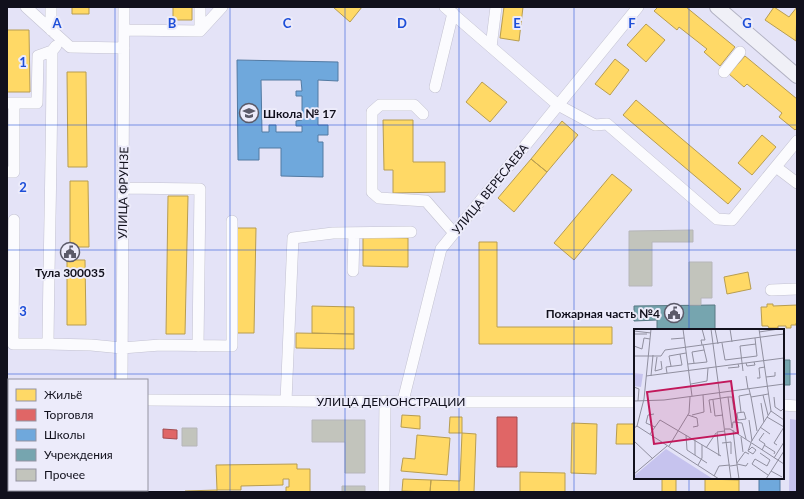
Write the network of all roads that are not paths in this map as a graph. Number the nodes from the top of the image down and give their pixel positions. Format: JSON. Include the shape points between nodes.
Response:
{"nodes":[{"id":1,"x":26,"y":7,"type":"edge"},
{"id":2,"x":51,"y":7,"type":"edge"},
{"id":3,"x":124,"y":7,"type":"edge"},
{"id":4,"x":200,"y":7,"type":"edge"},
{"id":5,"x":222,"y":7,"type":"edge"},
{"id":6,"x":496,"y":7,"type":"edge"},
{"id":7,"x":638,"y":7,"type":"edge"},
{"id":8,"x":717,"y":7,"type":"edge"},
{"id":9,"x":449,"y":10,"type":"edge"},
{"id":10,"x":51,"y":30,"type":"junction"},
{"id":11,"x":125,"y":30,"type":"junction"},
{"id":12,"x":200,"y":30,"type":"junction"},
{"id":13,"x":61,"y":39,"type":"junction"},
{"id":14,"x":491,"y":47,"type":"junction"},
{"id":15,"x":124,"y":48,"type":"junction"},
{"id":16,"x":52,"y":51,"type":"junction"},
{"id":17,"x":740,"y":52,"type":"dead end"},
{"id":18,"x":724,"y":72,"type":"dead end"},
{"id":19,"x":797,"y":76,"type":"edge"},
{"id":20,"x":435,"y":87,"type":"dead end"},
{"id":21,"x":11,"y":103,"type":"edge"},
{"id":22,"x":558,"y":105,"type":"junction"},
{"id":23,"x":423,"y":114,"type":"dead end"},
{"id":24,"x":797,"y":141,"type":"edge"},
{"id":25,"x":776,"y":167,"type":"junction"},
{"id":26,"x":7,"y":172,"type":"edge"},
{"id":27,"x":797,"y":183,"type":"edge"},
{"id":28,"x":123,"y":188,"type":"junction"},
{"id":29,"x":14,"y":220,"type":"dead end"},
{"id":30,"x":232,"y":221,"type":"dead end"},
{"id":31,"x":411,"y":232,"type":"dead end"},
{"id":32,"x":354,"y":233,"type":"junction"},
{"id":33,"x":454,"y":233,"type":"junction"},
{"id":34,"x":353,"y":271,"type":"dead end"},
{"id":35,"x":797,"y":289,"type":"edge"},
{"id":36,"x":771,"y":290,"type":"dead end"},
{"id":37,"x":48,"y":344,"type":"junction"},
{"id":38,"x":198,"y":346,"type":"junction"},
{"id":39,"x":122,"y":348,"type":"junction"},
{"id":40,"x":122,"y":379,"type":"edge"},
{"id":41,"x":148,"y":400,"type":"edge"},
{"id":42,"x":286,"y":401,"type":"junction"},
{"id":43,"x":385,"y":402,"type":"junction"},
{"id":44,"x":403,"y":402,"type":"junction"},
{"id":45,"x":634,"y":402,"type":"edge"},
{"id":46,"x":784,"y":405,"type":"edge"},
{"id":47,"x":797,"y":406,"type":"edge"},
{"id":48,"x":384,"y":492,"type":"edge"}],
"edges":[{"from":1,"to":10,"type":"street"},
{"from":2,"to":10,"type":"street"},
{"from":3,"to":11,"type":"street","name":"УЛИЦА ФРУНЗЕ"},
{"from":4,"to":12,"type":"street"},
{"from":5,"to":12,"type":"street"},
{"from":6,"to":14,"type":"street"},
{"from":7,"to":22,"type":"street","name":"УЛИЦА ВЕРЕСАЕВА"},
{"from":8,"to":19,"type":"main road"},
{"from":9,"to":14,"type":"street"},
{"from":9,"to":20,"type":"street"},
{"from":10,"to":13,"type":"street"},
{"from":11,"to":12,"type":"street"},
{"from":11,"to":15,"type":"street","name":"УЛИЦА ФРУНЗЕ"},
{"from":13,"to":15,"type":"street","via":[[70,47]]},
{"from":13,"to":16,"type":"street"},
{"from":14,"to":22,"type":"street"},
{"from":15,"to":28,"type":"street","name":"УЛИЦА ФРУНЗЕ"},
{"from":16,"to":21,"type":"street","via":[[38,56],[37,103]]},
{"from":16,"to":37,"type":"street"},
{"from":17,"to":18,"type":"street"},
{"from":21,"to":26,"type":"street","via":[[14,172]]},
{"from":22,"to":25,"type":"street","via":[[595,125],[607,124],[717,219],[732,220]]},
{"from":22,"to":33,"type":"street","name":"УЛИЦА ВЕРЕСАЕВА"},
{"from":23,"to":33,"type":"street","via":[[414,105],[380,105],[372,112],[372,192],[379,198],[426,201]]},
{"from":24,"to":25,"type":"street"},
{"from":25,"to":27,"type":"street"},
{"from":28,"to":38,"type":"street","via":[[200,189]]},
{"from":28,"to":39,"type":"street","name":"УЛИЦА ФРУНЗЕ"},
{"from":29,"to":37,"type":"street","via":[[13,344]]},
{"from":30,"to":38,"type":"street","via":[[232,346]]},
{"from":31,"to":32,"type":"street"},
{"from":32,"to":34,"type":"street"},
{"from":32,"to":42,"type":"street","via":[[293,238]]},
{"from":33,"to":44,"type":"street","name":"УЛИЦА ВЕРЕСАЕВА","via":[[440,249]]},
{"from":35,"to":36,"type":"street"},
{"from":37,"to":39,"type":"street"},
{"from":38,"to":39,"type":"street"},
{"from":39,"to":40,"type":"street","name":"УЛИЦА ФРУНЗЕ"},
{"from":41,"to":42,"type":"street","name":"УЛИЦА ДЕМОНСТРАЦИИ"},
{"from":42,"to":43,"type":"street","name":"УЛИЦА ДЕМОНСТРАЦИИ"},
{"from":43,"to":44,"type":"street","name":"УЛИЦА ДЕМОНСТРАЦИИ"},
{"from":43,"to":48,"type":"street"},
{"from":44,"to":45,"type":"street","name":"УЛИЦА ДЕМОНСТРАЦИИ"},
{"from":46,"to":47,"type":"street"}]}
